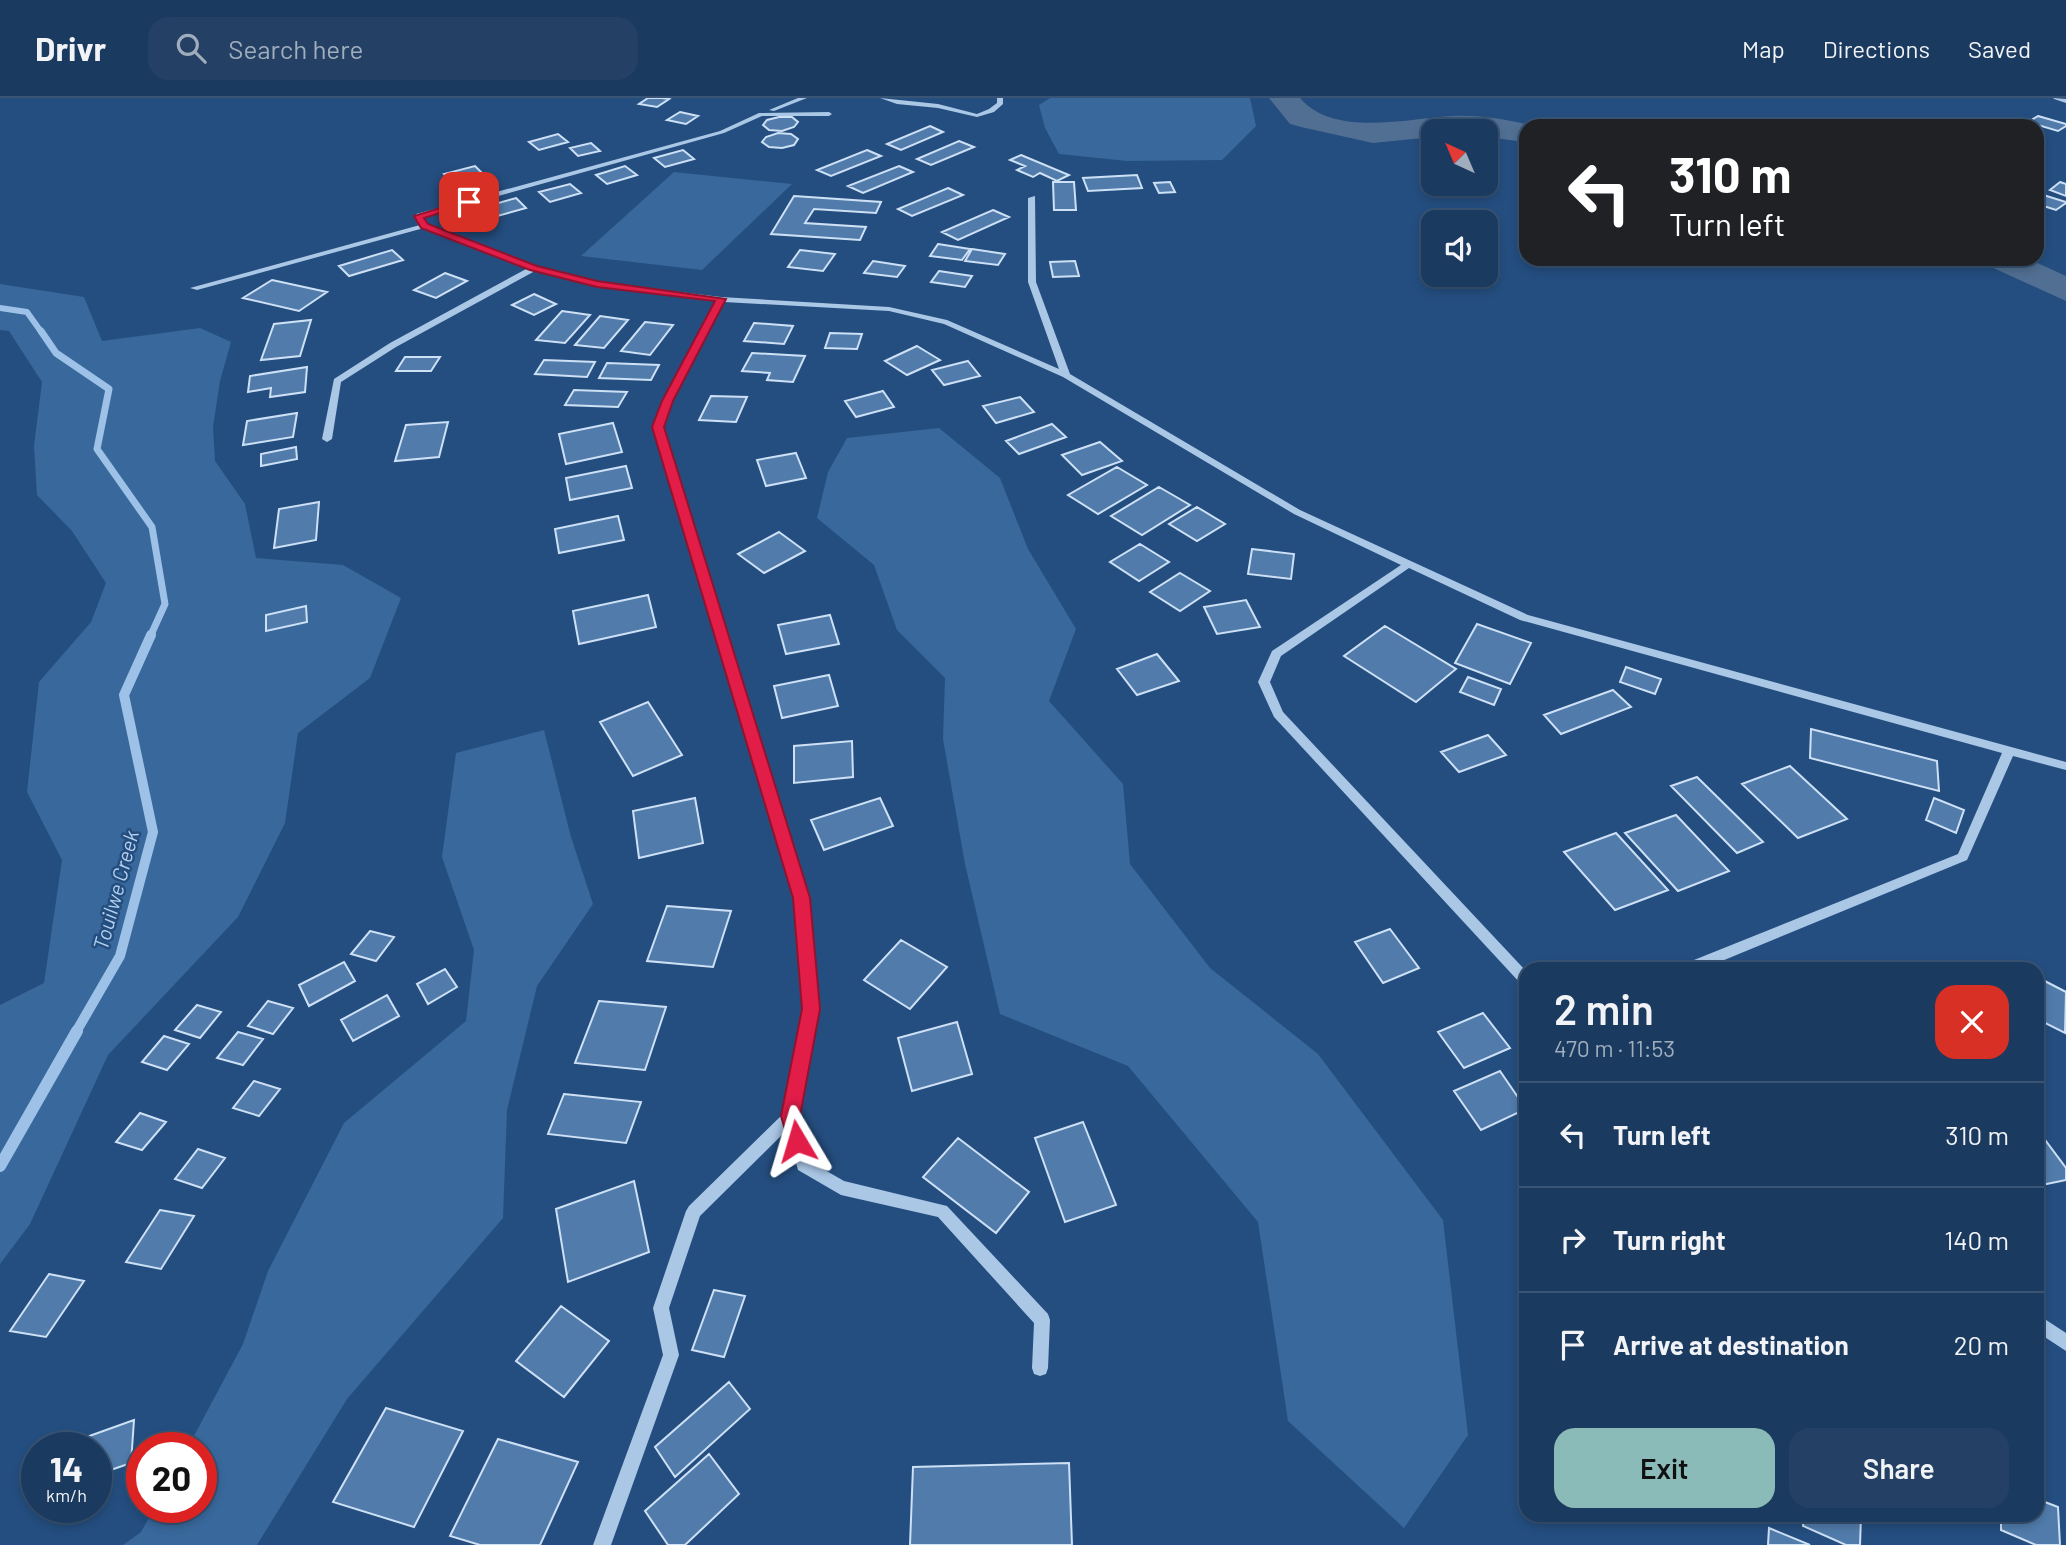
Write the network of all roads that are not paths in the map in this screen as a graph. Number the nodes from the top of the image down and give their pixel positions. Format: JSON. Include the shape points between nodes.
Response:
{"nodes":[{"id":1,"x":804,"y":98,"type":"edge"},
{"id":2,"x":883,"y":98,"type":"edge"},
{"id":3,"x":1000,"y":98,"type":"edge"},
{"id":4,"x":2056,"y":98,"type":"edge"},
{"id":5,"x":2066,"y":101,"type":"edge"},
{"id":6,"x":761,"y":114,"type":"junction"},
{"id":7,"x":829,"y":114,"type":"dead end"},
{"id":8,"x":1032,"y":198,"type":"dead end"},
{"id":9,"x":425,"y":226,"type":"junction"},
{"id":10,"x":534,"y":268,"type":"junction"},
{"id":11,"x":194,"y":288,"type":"dead end"},
{"id":12,"x":721,"y":299,"type":"junction"},
{"id":13,"x":1066,"y":374,"type":"junction"},
{"id":14,"x":327,"y":439,"type":"dead end"},
{"id":15,"x":1409,"y":564,"type":"junction"},
{"id":16,"x":2009,"y":751,"type":"junction"},
{"id":17,"x":2066,"y":766,"type":"edge"},
{"id":18,"x":1705,"y":962,"type":"edge"},
{"id":19,"x":1519,"y":973,"type":"edge"},
{"id":20,"x":791,"y":1116,"type":"junction"},
{"id":21,"x":2044,"y":1327,"type":"edge"},
{"id":22,"x":2066,"y":1343,"type":"edge"},
{"id":23,"x":1040,"y":1368,"type":"dead end"},
{"id":24,"x":602,"y":1545,"type":"edge"}],
"edges":[{"from":1,"to":6,"type":"street"},
{"from":2,"to":3,"type":"street","via":[[901,105],[939,106],[969,116],[989,114]]},
{"from":4,"to":5,"type":"street"},
{"from":6,"to":7,"type":"street"},
{"from":6,"to":9,"type":"street","via":[[722,132],[419,216]]},
{"from":8,"to":13,"type":"street","via":[[1032,282]]},
{"from":9,"to":10,"type":"street"},
{"from":9,"to":11,"type":"street"},
{"from":10,"to":12,"type":"street","via":[[597,284]]},
{"from":10,"to":14,"type":"street","via":[[337,381]]},
{"from":12,"to":13,"type":"street","via":[[889,309],[947,321]]},
{"from":12,"to":20,"type":"street","via":[[658,427],[802,898],[811,1009]]},
{"from":13,"to":15,"type":"street","via":[[1297,512]]},
{"from":15,"to":16,"type":"street","via":[[1524,618]]},
{"from":15,"to":19,"type":"street","via":[[1276,654],[1264,682],[1278,715]]},
{"from":16,"to":17,"type":"street"},
{"from":16,"to":18,"type":"street","via":[[1963,857]]},
{"from":20,"to":23,"type":"lane","via":[[803,1165],[841,1188],[942,1211],[1042,1320]]},
{"from":20,"to":24,"type":"street","via":[[694,1211],[661,1308],[671,1356]]},
{"from":21,"to":22,"type":"street"}]}
